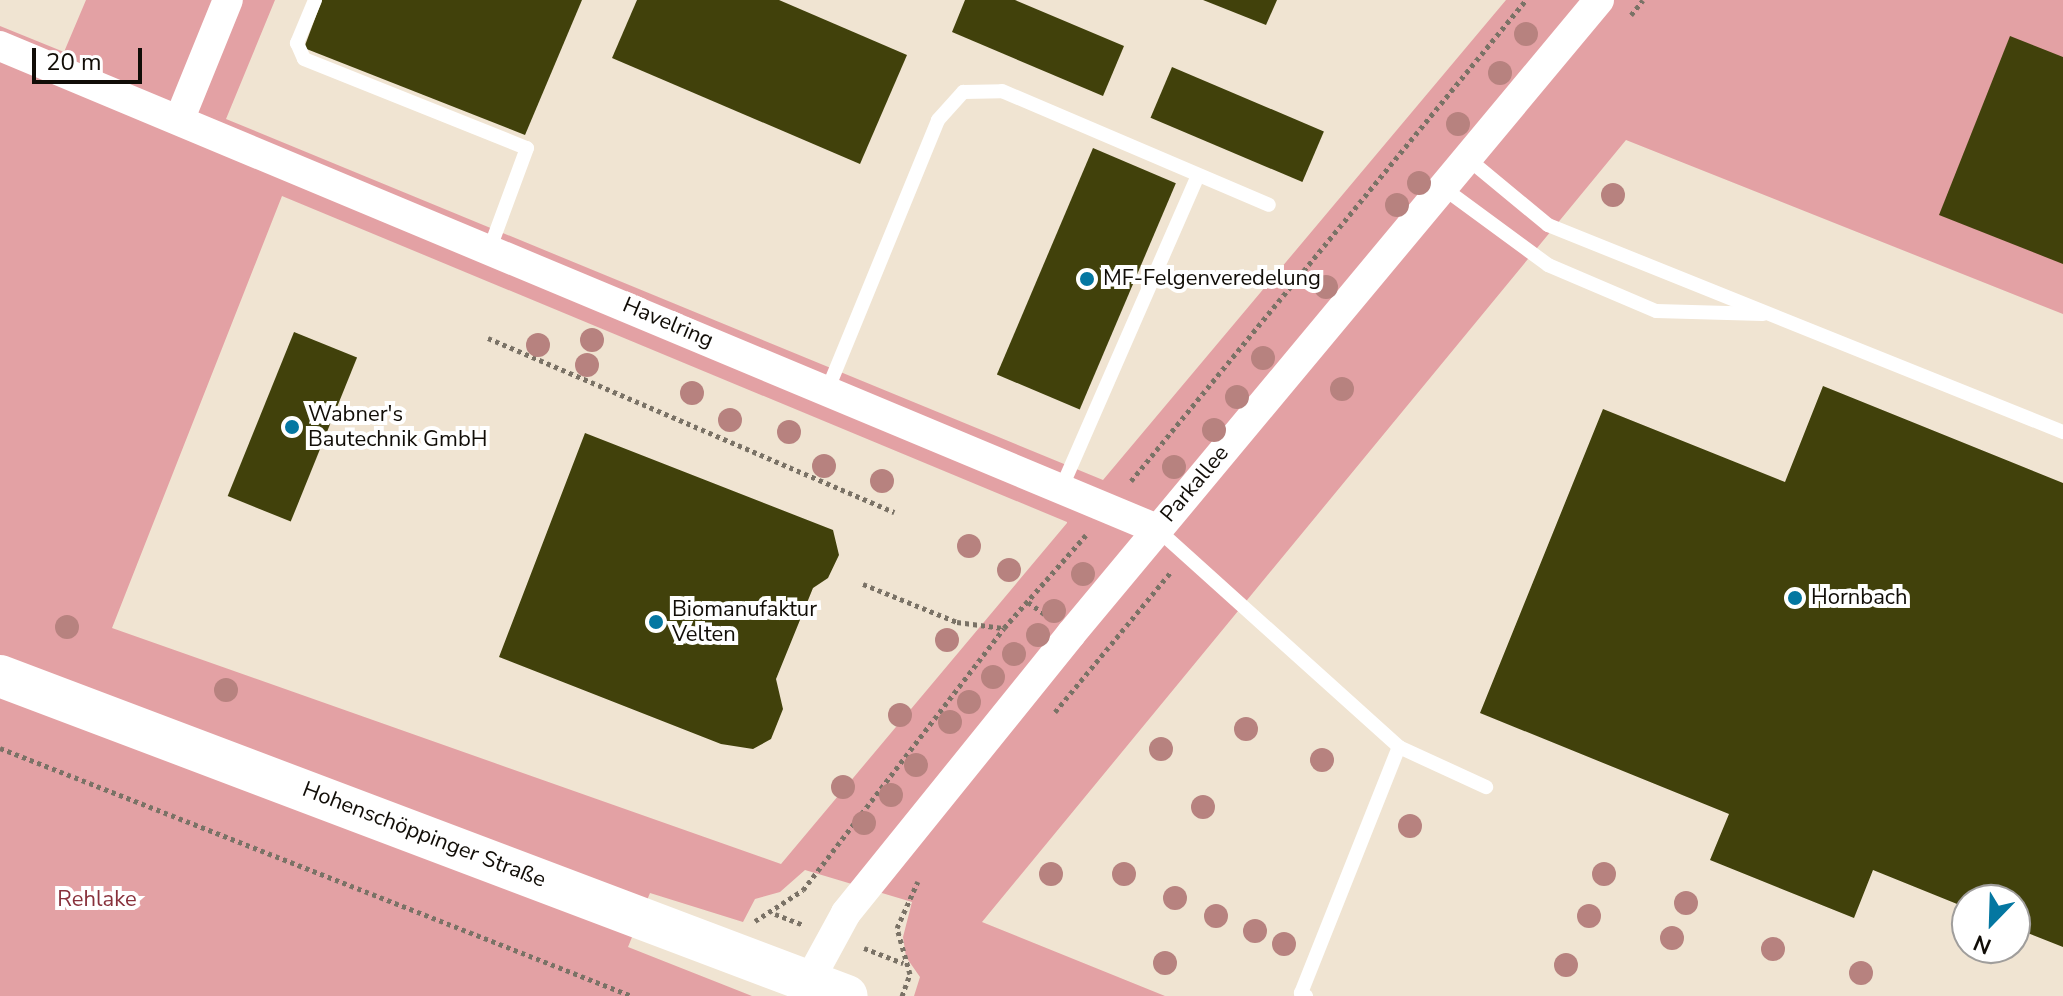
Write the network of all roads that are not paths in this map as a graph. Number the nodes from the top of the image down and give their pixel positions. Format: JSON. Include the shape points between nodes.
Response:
{"nodes":[{"id":1,"x":228,"y":0,"type":"edge"},
{"id":2,"x":315,"y":0,"type":"edge"},
{"id":3,"x":1599,"y":0,"type":"edge"},
{"id":4,"x":0,"y":46,"type":"edge"},
{"id":5,"x":180,"y":118,"type":"junction"},
{"id":6,"x":1467,"y":158,"type":"junction"},
{"id":7,"x":1198,"y":176,"type":"junction"},
{"id":8,"x":1442,"y":187,"type":"junction"},
{"id":9,"x":1269,"y":205,"type":"dead end"},
{"id":10,"x":490,"y":248,"type":"junction"},
{"id":11,"x":1773,"y":314,"type":"junction"},
{"id":12,"x":827,"y":391,"type":"junction"},
{"id":13,"x":2063,"y":432,"type":"edge"},
{"id":14,"x":1061,"y":489,"type":"junction"},
{"id":15,"x":1157,"y":529,"type":"junction"},
{"id":16,"x":0,"y":676,"type":"edge"},
{"id":17,"x":1399,"y":747,"type":"junction"},
{"id":18,"x":1486,"y":787,"type":"dead end"},
{"id":19,"x":809,"y":981,"type":"junction"},
{"id":20,"x":847,"y":996,"type":"edge"},
{"id":21,"x":1306,"y":996,"type":"edge"}],
"edges":[{"from":1,"to":5,"type":"street"},
{"from":2,"to":10,"type":"lane","via":[[297,43],[304,59],[527,148]]},
{"from":3,"to":6,"type":"street","name":"Parkallee"},
{"from":4,"to":5,"type":"street","name":"Havelring"},
{"from":5,"to":10,"type":"street","name":"Havelring"},
{"from":6,"to":8,"type":"street","name":"Parkallee"},
{"from":6,"to":11,"type":"lane","via":[[1548,225]]},
{"from":7,"to":9,"type":"lane"},
{"from":7,"to":12,"type":"lane","via":[[1002,91],[963,92],[938,120]]},
{"from":7,"to":14,"type":"lane"},
{"from":8,"to":11,"type":"lane","via":[[1548,265],[1656,311]]},
{"from":8,"to":15,"type":"street","name":"Parkallee"},
{"from":10,"to":12,"type":"street","name":"Havelring"},
{"from":11,"to":13,"type":"lane"},
{"from":12,"to":14,"type":"street","name":"Havelring"},
{"from":14,"to":15,"type":"street","name":"Havelring"},
{"from":15,"to":17,"type":"lane"},
{"from":15,"to":19,"type":"street","name":"Parkallee","via":[[846,913]]},
{"from":16,"to":19,"type":"main road","name":"Hohenschöppinger Straße"},
{"from":17,"to":18,"type":"lane"},
{"from":17,"to":21,"type":"lane","via":[[1301,993]]},
{"from":19,"to":20,"type":"main road","name":"Hohenschöppinger Straße"}]}
